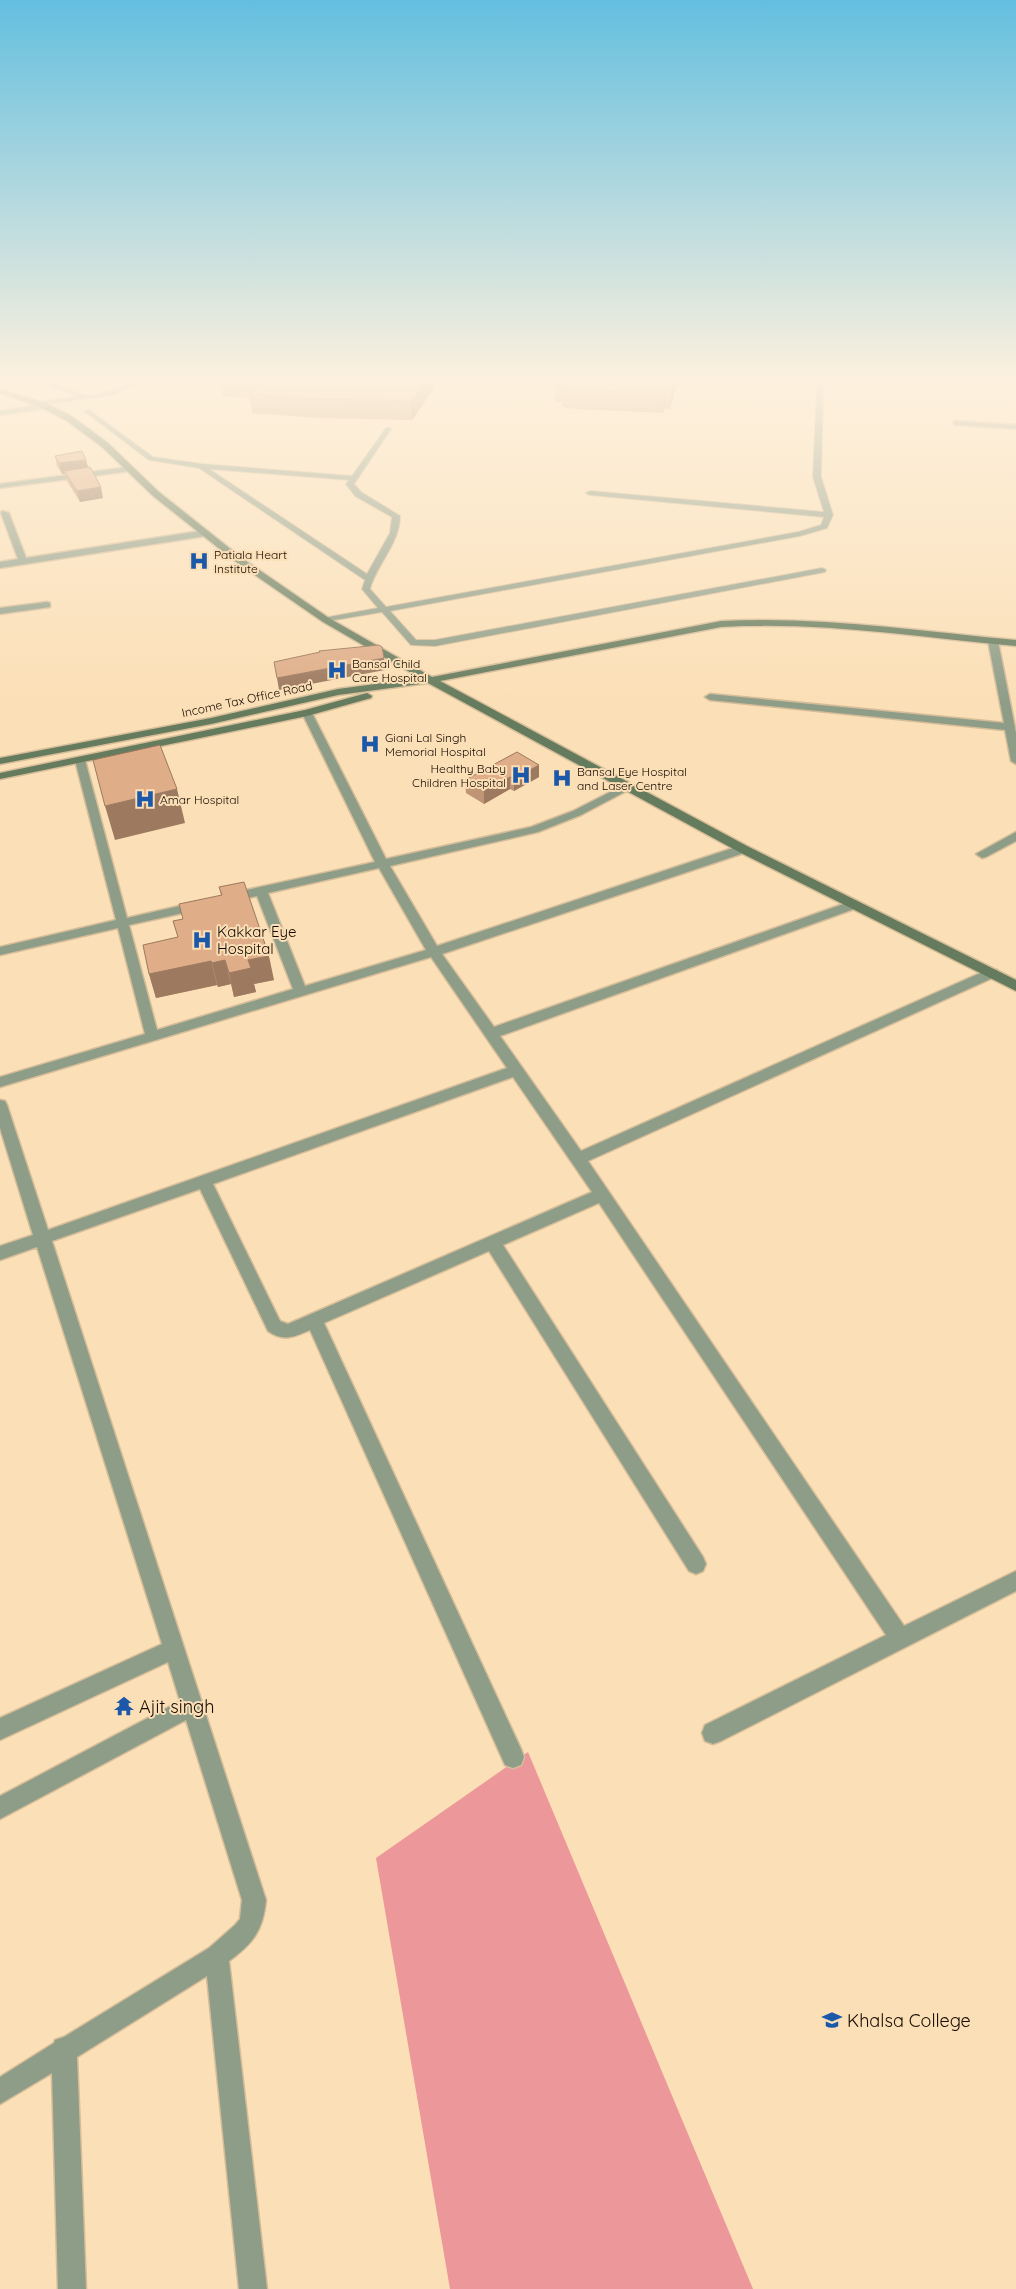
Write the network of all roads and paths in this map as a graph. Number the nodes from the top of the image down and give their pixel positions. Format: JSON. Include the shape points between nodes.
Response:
{"nodes":[{"id":1,"x":152,"y":489,"type":"edge"},
{"id":2,"x":236,"y":489,"type":"edge"},
{"id":3,"x":354,"y":489,"type":"edge"},
{"id":4,"x":820,"y":489,"type":"edge"},
{"id":5,"x":590,"y":493,"type":"dead end"},
{"id":6,"x":5,"y":513,"type":"dead end"},
{"id":7,"x":829,"y":515,"type":"junction"},
{"id":8,"x":206,"y":533,"type":"junction"},
{"id":9,"x":23,"y":561,"type":"junction"},
{"id":10,"x":0,"y":565,"type":"edge"},
{"id":11,"x":822,"y":570,"type":"dead end"},
{"id":12,"x":368,"y":578,"type":"junction"},
{"id":13,"x":47,"y":605,"type":"dead end"},
{"id":14,"x":384,"y":609,"type":"junction"},
{"id":15,"x":0,"y":611,"type":"edge"},
{"id":16,"x":326,"y":620,"type":"junction"},
{"id":17,"x":993,"y":641,"type":"junction"},
{"id":18,"x":1016,"y":643,"type":"edge"},
{"id":19,"x":430,"y":680,"type":"junction"},
{"id":20,"x":392,"y":687,"type":"junction"},
{"id":21,"x":710,"y":697,"type":"dead end"},
{"id":22,"x":306,"y":713,"type":"junction"},
{"id":23,"x":1012,"y":730,"type":"edge"},
{"id":24,"x":80,"y":760,"type":"junction"},
{"id":25,"x":0,"y":761,"type":"edge"},
{"id":26,"x":1016,"y":761,"type":"edge"},
{"id":27,"x":0,"y":776,"type":"edge"},
{"id":28,"x":628,"y":787,"type":"junction"},
{"id":29,"x":1016,"y":836,"type":"edge"},
{"id":30,"x":743,"y":849,"type":"junction"},
{"id":31,"x":982,"y":854,"type":"dead end"},
{"id":32,"x":382,"y":863,"type":"junction"},
{"id":33,"x":261,"y":891,"type":"junction"},
{"id":34,"x":853,"y":905,"type":"junction"},
{"id":35,"x":123,"y":923,"type":"junction"},
{"id":36,"x":0,"y":951,"type":"edge"},
{"id":37,"x":434,"y":952,"type":"junction"},
{"id":38,"x":992,"y":973,"type":"junction"},
{"id":39,"x":1016,"y":986,"type":"edge"},
{"id":40,"x":301,"y":992,"type":"junction"},
{"id":41,"x":490,"y":1034,"type":"junction"},
{"id":42,"x":152,"y":1036,"type":"junction"},
{"id":43,"x":515,"y":1071,"type":"junction"},
{"id":44,"x":0,"y":1082,"type":"edge"},
{"id":45,"x":0,"y":1105,"type":"edge"},
{"id":46,"x":578,"y":1159,"type":"junction"},
{"id":47,"x":203,"y":1180,"type":"junction"},
{"id":48,"x":601,"y":1195,"type":"junction"},
{"id":49,"x":42,"y":1237,"type":"junction"},
{"id":50,"x":492,"y":1242,"type":"junction"},
{"id":51,"x":0,"y":1253,"type":"edge"},
{"id":52,"x":314,"y":1320,"type":"junction"},
{"id":53,"x":696,"y":1564,"type":"dead end"},
{"id":54,"x":1016,"y":1581,"type":"edge"},
{"id":55,"x":900,"y":1638,"type":"junction"},
{"id":56,"x":174,"y":1649,"type":"junction"},
{"id":57,"x":191,"y":1706,"type":"junction"},
{"id":58,"x":0,"y":1728,"type":"edge"},
{"id":59,"x":713,"y":1734,"type":"dead end"},
{"id":60,"x":513,"y":1757,"type":"dead end"},
{"id":61,"x":0,"y":1808,"type":"edge"},
{"id":62,"x":217,"y":1956,"type":"junction"},
{"id":63,"x":64,"y":2049,"type":"junction"},
{"id":64,"x":0,"y":2090,"type":"edge"},
{"id":65,"x":72,"y":2289,"type":"edge"},
{"id":66,"x":253,"y":2289,"type":"edge"}],
"edges":[{"from":1,"to":8,"type":"main road"},
{"from":2,"to":12,"type":"lane"},
{"from":3,"to":12,"type":"lane","via":[[396,516],[397,522]]},
{"from":4,"to":7,"type":"lane"},
{"from":5,"to":7,"type":"lane"},
{"from":6,"to":9,"type":"street"},
{"from":7,"to":14,"type":"lane","via":[[824,526],[800,534]]},
{"from":8,"to":9,"type":"street"},
{"from":8,"to":16,"type":"main road"},
{"from":9,"to":10,"type":"street"},
{"from":11,"to":14,"type":"lane","via":[[424,644],[410,640]]},
{"from":12,"to":14,"type":"lane","via":[[366,588]]},
{"from":13,"to":15,"type":"street"},
{"from":14,"to":16,"type":"lane"},
{"from":16,"to":19,"type":"main road"},
{"from":17,"to":18,"type":"main road","name":"Income Tax Office Road"},
{"from":17,"to":19,"type":"main road","name":"Income Tax Office Road","via":[[823,624],[750,621]]},
{"from":17,"to":23,"type":"street"},
{"from":19,"to":20,"type":"main road","name":"Income Tax Office Road"},
{"from":19,"to":28,"type":"main road"},
{"from":20,"to":22,"type":"main road"},
{"from":20,"to":25,"type":"main road","name":"Income Tax Office Road","via":[[338,692],[211,721]]},
{"from":21,"to":23,"type":"street"},
{"from":22,"to":24,"type":"main road"},
{"from":22,"to":32,"type":"street"},
{"from":23,"to":26,"type":"street"},
{"from":24,"to":27,"type":"main road"},
{"from":24,"to":35,"type":"street"},
{"from":28,"to":30,"type":"main road"},
{"from":28,"to":32,"type":"street","via":[[534,830]]},
{"from":29,"to":31,"type":"street"},
{"from":30,"to":34,"type":"main road"},
{"from":30,"to":37,"type":"street"},
{"from":32,"to":33,"type":"street"},
{"from":32,"to":37,"type":"street"},
{"from":33,"to":35,"type":"street"},
{"from":33,"to":40,"type":"street"},
{"from":34,"to":38,"type":"main road"},
{"from":34,"to":41,"type":"street"},
{"from":35,"to":36,"type":"street"},
{"from":35,"to":42,"type":"street"},
{"from":37,"to":40,"type":"street"},
{"from":37,"to":41,"type":"street"},
{"from":38,"to":39,"type":"main road"},
{"from":38,"to":46,"type":"street"},
{"from":40,"to":42,"type":"street"},
{"from":41,"to":43,"type":"street"},
{"from":42,"to":44,"type":"street"},
{"from":43,"to":46,"type":"street"},
{"from":43,"to":47,"type":"street"},
{"from":45,"to":49,"type":"street"},
{"from":46,"to":48,"type":"street"},
{"from":47,"to":49,"type":"street"},
{"from":47,"to":52,"type":"street","via":[[274,1326],[281,1331],[289,1331]]},
{"from":48,"to":50,"type":"street"},
{"from":48,"to":55,"type":"street"},
{"from":49,"to":51,"type":"street"},
{"from":49,"to":56,"type":"street"},
{"from":50,"to":52,"type":"street"},
{"from":50,"to":53,"type":"street"},
{"from":52,"to":60,"type":"street"},
{"from":54,"to":55,"type":"street"},
{"from":55,"to":59,"type":"street"},
{"from":56,"to":57,"type":"street"},
{"from":56,"to":58,"type":"street"},
{"from":57,"to":61,"type":"street"},
{"from":57,"to":62,"type":"street","via":[[254,1900],[253,1918],[244,1934]]},
{"from":62,"to":63,"type":"street"},
{"from":62,"to":66,"type":"street"},
{"from":63,"to":64,"type":"street"},
{"from":63,"to":65,"type":"street"}]}
